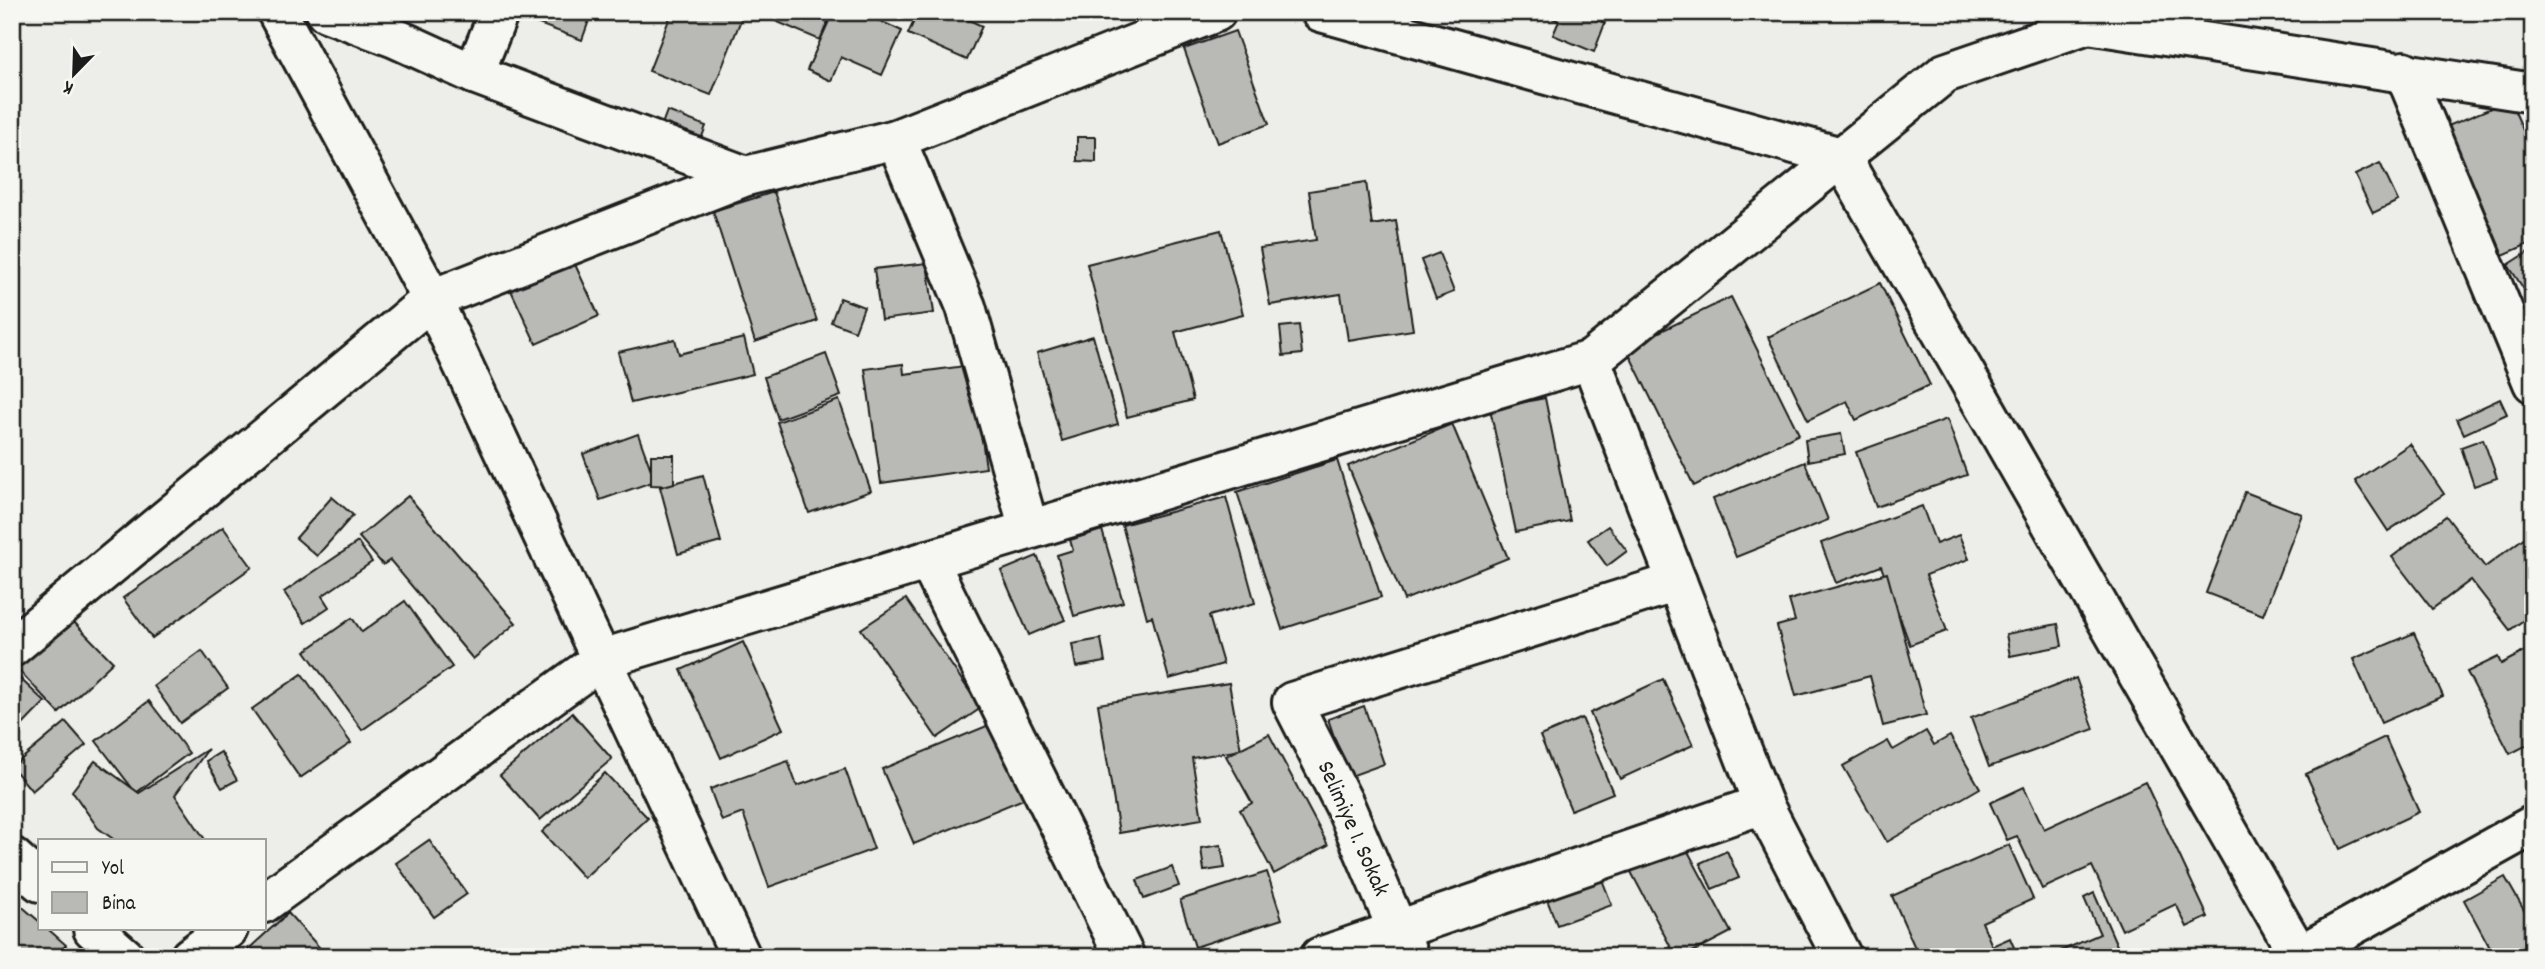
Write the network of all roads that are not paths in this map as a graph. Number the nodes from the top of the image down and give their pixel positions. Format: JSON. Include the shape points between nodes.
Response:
{"nodes":[{"id":1,"x":277,"y":12,"type":"edge"},
{"id":2,"x":327,"y":12,"type":"edge"},
{"id":3,"x":499,"y":12,"type":"edge"},
{"id":4,"x":1216,"y":12,"type":"edge"},
{"id":5,"x":1321,"y":12,"type":"edge"},
{"id":6,"x":2404,"y":71,"type":"junction"},
{"id":7,"x":474,"y":74,"type":"junction"},
{"id":8,"x":2533,"y":93,"type":"edge"},
{"id":9,"x":896,"y":139,"type":"junction"},
{"id":10,"x":1840,"y":157,"type":"junction"},
{"id":11,"x":746,"y":176,"type":"junction"},
{"id":12,"x":432,"y":299,"type":"junction"},
{"id":13,"x":1591,"y":360,"type":"junction"},
{"id":14,"x":2533,"y":383,"type":"edge"},
{"id":15,"x":1029,"y":529,"type":"junction"},
{"id":16,"x":928,"y":560,"type":"junction"},
{"id":17,"x":1677,"y":582,"type":"junction"},
{"id":18,"x":12,"y":647,"type":"edge"},
{"id":19,"x":602,"y":659,"type":"junction"},
{"id":20,"x":1763,"y":804,"type":"junction"},
{"id":21,"x":2533,"y":825,"type":"edge"},
{"id":22,"x":12,"y":857,"type":"edge"},
{"id":23,"x":38,"y":880,"type":"edge"},
{"id":24,"x":266,"y":902,"type":"edge"},
{"id":25,"x":94,"y":930,"type":"edge"},
{"id":26,"x":227,"y":930,"type":"edge"},
{"id":27,"x":1403,"y":944,"type":"edge"},
{"id":28,"x":2299,"y":956,"type":"edge"},
{"id":29,"x":125,"y":957,"type":"edge"},
{"id":30,"x":190,"y":957,"type":"edge"},
{"id":31,"x":741,"y":957,"type":"edge"},
{"id":32,"x":1125,"y":957,"type":"edge"},
{"id":33,"x":1320,"y":957,"type":"edge"},
{"id":34,"x":1842,"y":957,"type":"edge"}],
"edges":[{"from":1,"to":12,"type":"street"},
{"from":2,"to":7,"type":"street"},
{"from":3,"to":7,"type":"street"},
{"from":4,"to":9,"type":"street"},
{"from":5,"to":10,"type":"street"},
{"from":6,"to":8,"type":"street"},
{"from":6,"to":10,"type":"street","via":[[2088,24],[1945,73]]},
{"from":6,"to":14,"type":"street"},
{"from":7,"to":11,"type":"street"},
{"from":9,"to":11,"type":"street"},
{"from":9,"to":15,"type":"street","via":[[966,307]]},
{"from":10,"to":13,"type":"street"},
{"from":10,"to":28,"type":"street"},
{"from":11,"to":12,"type":"street"},
{"from":12,"to":18,"type":"street"},
{"from":12,"to":19,"type":"street"},
{"from":13,"to":15,"type":"street"},
{"from":13,"to":17,"type":"street"},
{"from":15,"to":16,"type":"street"},
{"from":16,"to":19,"type":"street"},
{"from":16,"to":32,"type":"street"},
{"from":17,"to":20,"type":"street"},
{"from":17,"to":27,"type":"street","name":"Selimiye 1. Sokak","via":[[1292,702],[1345,806]]},
{"from":19,"to":24,"type":"street"},
{"from":19,"to":31,"type":"street"},
{"from":20,"to":27,"type":"street"},
{"from":20,"to":34,"type":"street"},
{"from":21,"to":28,"type":"street"},
{"from":22,"to":23,"type":"street"},
{"from":25,"to":29,"type":"street"},
{"from":26,"to":30,"type":"street"},
{"from":27,"to":33,"type":"street"}]}
